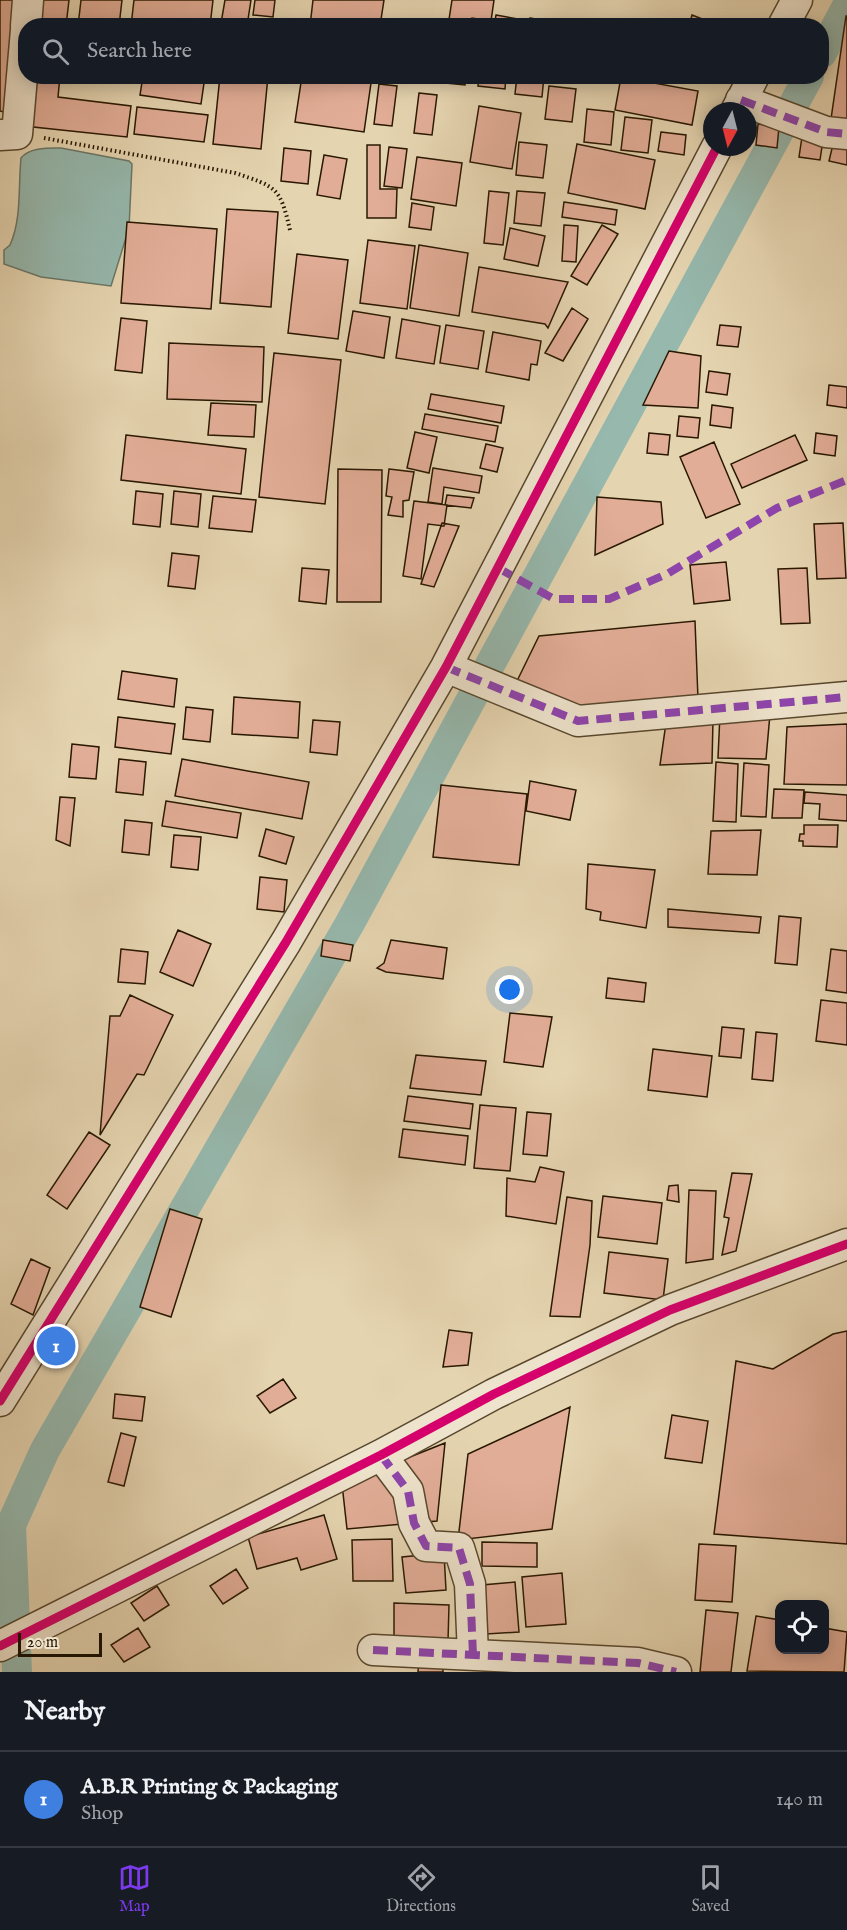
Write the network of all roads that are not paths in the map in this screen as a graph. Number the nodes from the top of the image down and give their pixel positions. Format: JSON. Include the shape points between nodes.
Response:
{"nodes":[{"id":1,"x":28,"y":0,"type":"edge"},
{"id":2,"x":797,"y":0,"type":"edge"},
{"id":3,"x":27,"y":18,"type":"edge"},
{"id":4,"x":787,"y":18,"type":"edge"},
{"id":5,"x":18,"y":76,"type":"edge"},
{"id":6,"x":744,"y":97,"type":"edge"},
{"id":7,"x":837,"y":133,"type":"edge"},
{"id":8,"x":8,"y":134,"type":"edge"},
{"id":9,"x":712,"y":156,"type":"edge"},
{"id":10,"x":447,"y":668,"type":"junction"},
{"id":11,"x":847,"y":697,"type":"edge"},
{"id":12,"x":847,"y":1244,"type":"edge"},
{"id":13,"x":0,"y":1401,"type":"edge"},
{"id":14,"x":381,"y":1455,"type":"junction"},
{"id":15,"x":0,"y":1646,"type":"edge"},
{"id":16,"x":373,"y":1650,"type":"dead end"},
{"id":17,"x":473,"y":1655,"type":"junction"},
{"id":18,"x":676,"y":1672,"type":"edge"}],
"edges":[{"from":1,"to":3,"type":"street"},
{"from":2,"to":4,"type":"street"},
{"from":5,"to":8,"type":"street"},
{"from":6,"to":7,"type":"street"},
{"from":9,"to":10,"type":"street"},
{"from":10,"to":11,"type":"street","via":[[578,721]]},
{"from":10,"to":13,"type":"street","via":[[280,952]]},
{"from":12,"to":14,"type":"street","via":[[670,1311],[494,1394]]},
{"from":14,"to":15,"type":"street"},
{"from":14,"to":17,"type":"street","via":[[408,1491],[414,1523],[426,1546],[459,1548],[470,1584]]},
{"from":16,"to":17,"type":"street"},
{"from":17,"to":18,"type":"street","via":[[638,1663]]}]}
